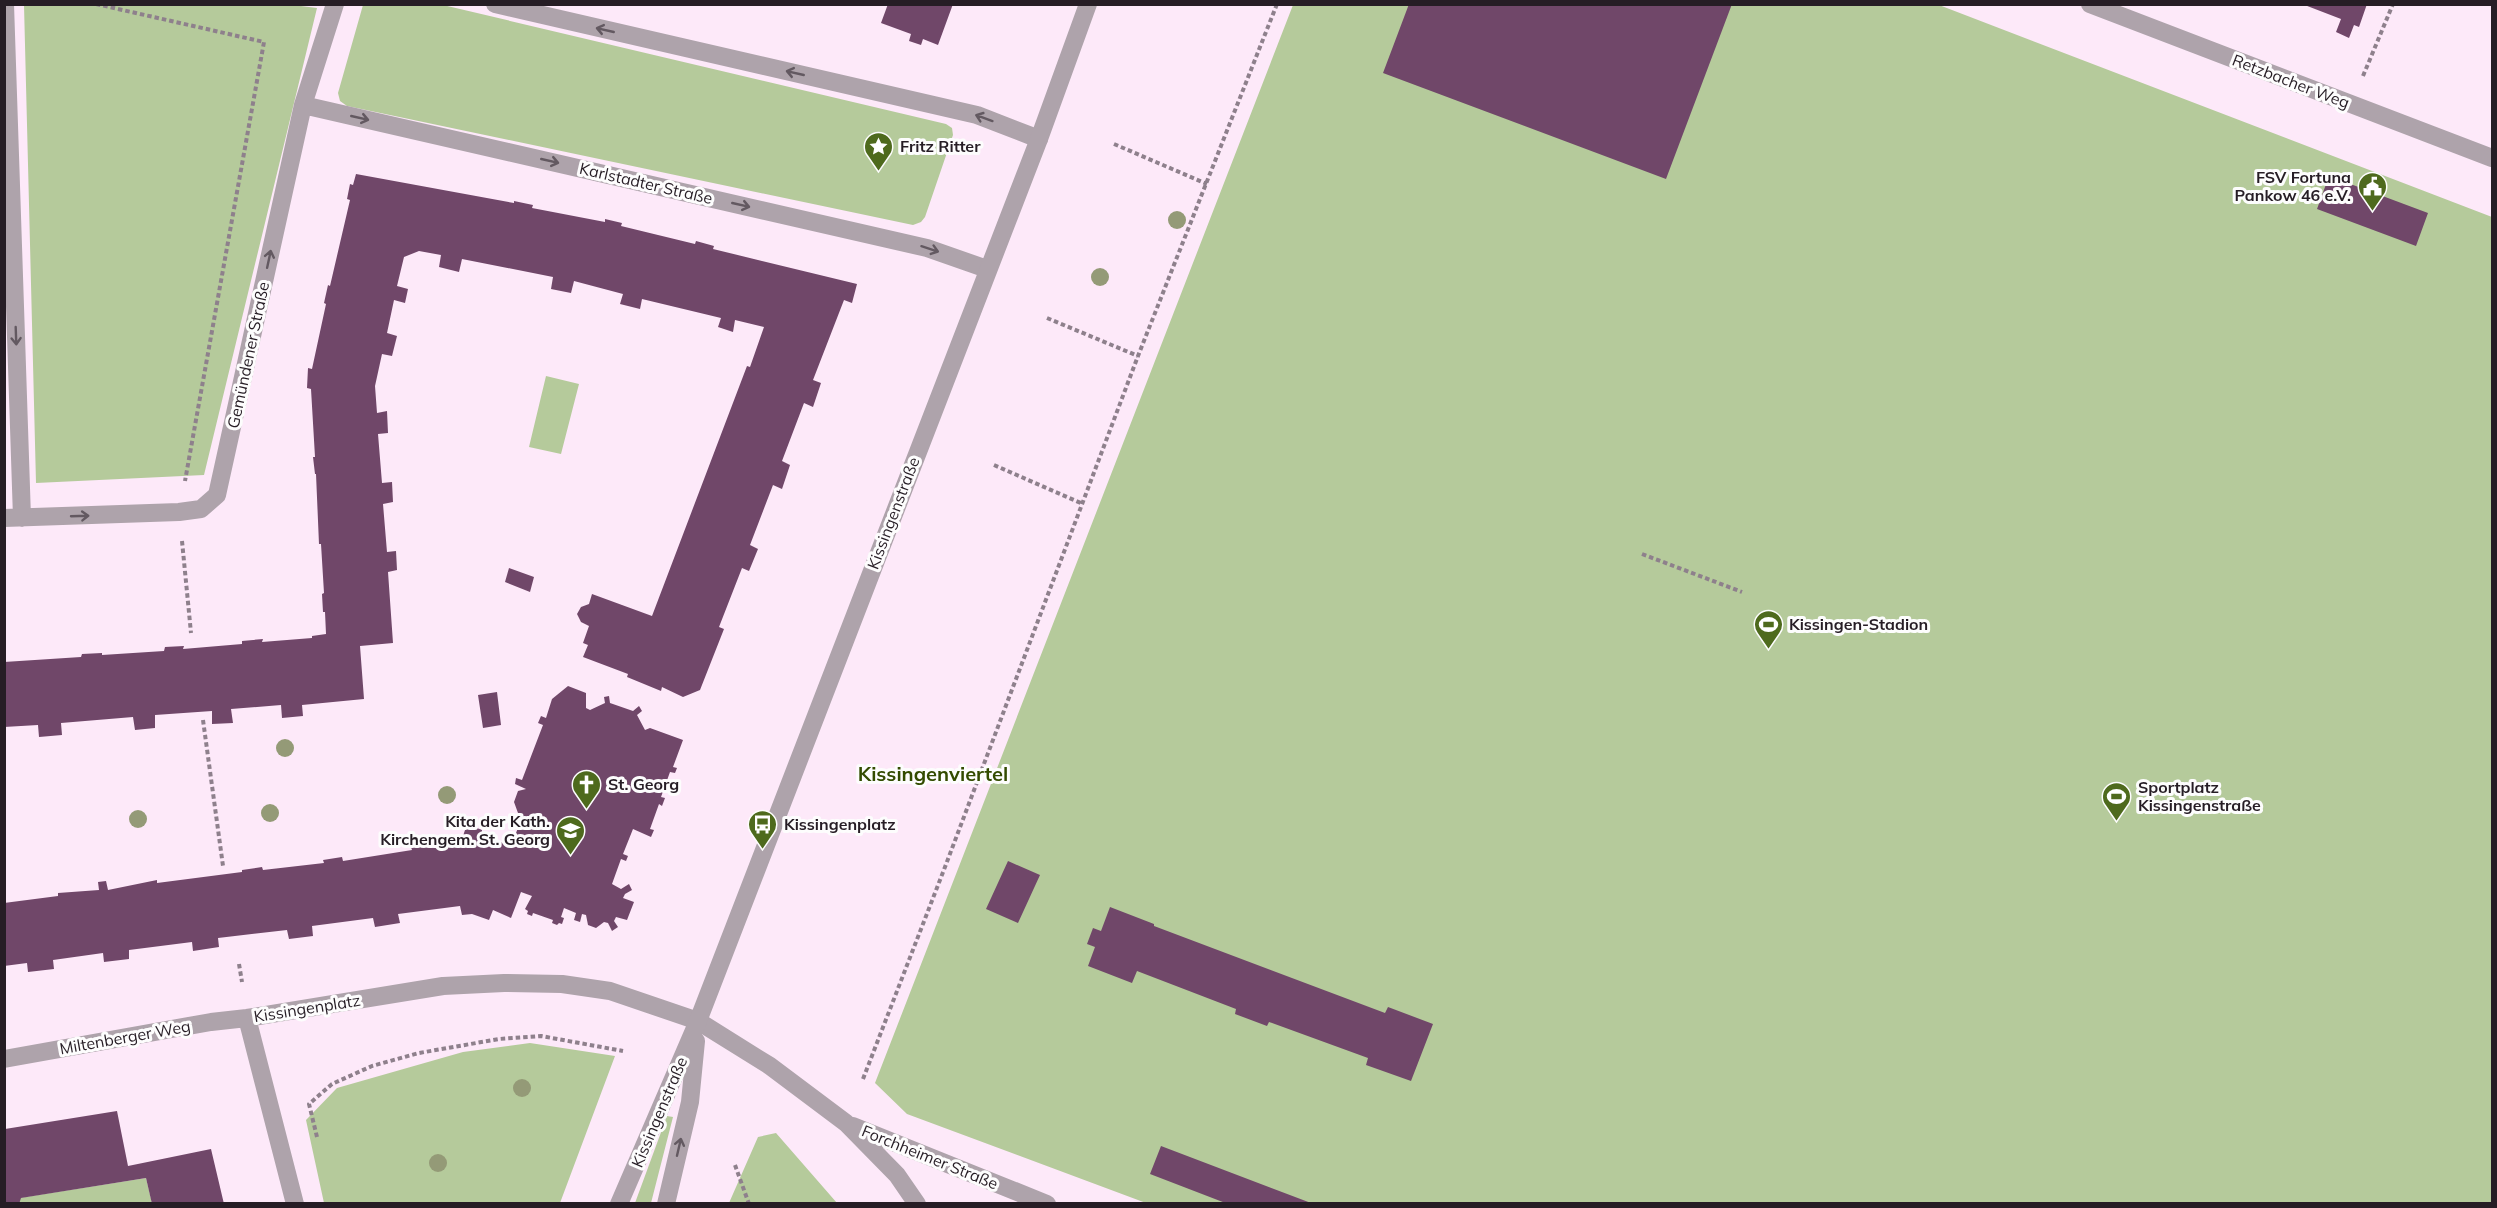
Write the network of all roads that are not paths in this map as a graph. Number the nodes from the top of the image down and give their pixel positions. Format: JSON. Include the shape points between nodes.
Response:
{"nodes":[{"id":1,"x":4,"y":4,"type":"edge"},
{"id":2,"x":335,"y":4,"type":"edge"},
{"id":3,"x":495,"y":4,"type":"edge"},
{"id":4,"x":1088,"y":4,"type":"edge"},
{"id":5,"x":2090,"y":4,"type":"edge"},
{"id":6,"x":303,"y":105,"type":"junction"},
{"id":7,"x":1039,"y":139,"type":"junction"},
{"id":8,"x":2493,"y":158,"type":"edge"},
{"id":9,"x":987,"y":270,"type":"junction"},
{"id":10,"x":13,"y":518,"type":"edge"},
{"id":11,"x":247,"y":1018,"type":"junction"},
{"id":12,"x":698,"y":1021,"type":"junction"},
{"id":13,"x":4,"y":1059,"type":"edge"},
{"id":14,"x":846,"y":1123,"type":"junction"},
{"id":15,"x":295,"y":1203,"type":"edge"},
{"id":16,"x":619,"y":1203,"type":"edge"},
{"id":17,"x":666,"y":1203,"type":"edge"},
{"id":18,"x":917,"y":1203,"type":"edge"},
{"id":19,"x":1047,"y":1203,"type":"edge"}],
"edges":[{"from":1,"to":10,"type":"street","one_way":true},
{"from":2,"to":6,"type":"street","name":"Gemündener Straße"},
{"from":7,"to":3,"type":"street","one_way":true,"via":[[978,115]]},
{"from":4,"to":7,"type":"street","name":"Kissingenstraße"},
{"from":5,"to":8,"type":"street","name":"Retzbacher Weg"},
{"from":6,"to":9,"type":"street","name":"Karlstadter Straße","one_way":true,"via":[[927,248]]},
{"from":10,"to":6,"type":"street","name":"Gemündener Straße","one_way":true,"via":[[179,512],[201,509],[217,495]]},
{"from":7,"to":9,"type":"street","name":"Kissingenstraße"},
{"from":9,"to":12,"type":"street","name":"Kissingenstraße"},
{"from":11,"to":12,"type":"street","name":"Kissingenplatz","via":[[442,986],[504,983],[562,984],[610,991]]},
{"from":11,"to":13,"type":"street","name":"Miltenberger Weg"},
{"from":11,"to":15,"type":"street","name":"Kissingenplatz"},
{"from":12,"to":14,"type":"street","name":"Kissingenplatz","via":[[770,1066]]},
{"from":12,"to":16,"type":"street","name":"Kissingenstraße"},
{"from":17,"to":12,"type":"street","name":"Kissingenstraße","one_way":true,"via":[[690,1102]]},
{"from":14,"to":18,"type":"street","name":"Kissingenplatz","via":[[897,1175]]},
{"from":14,"to":19,"type":"street","name":"Forchheimer Straße"}]}
